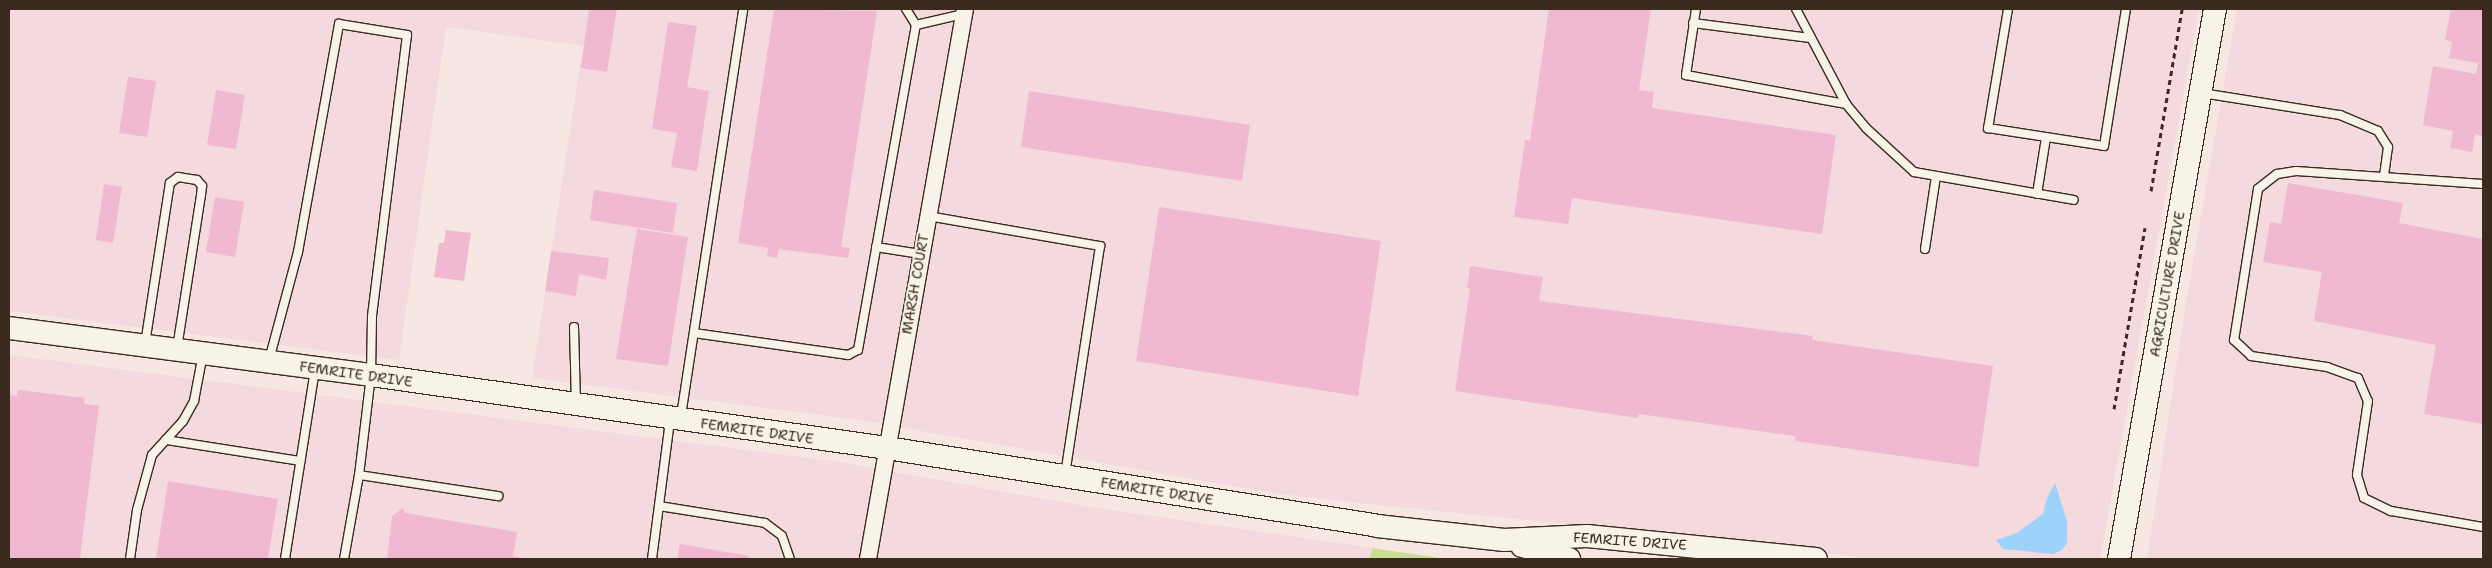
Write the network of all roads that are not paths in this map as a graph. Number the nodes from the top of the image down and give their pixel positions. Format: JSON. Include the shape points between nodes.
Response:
{"nodes":[{"id":1,"x":742,"y":9,"type":"edge"},
{"id":2,"x":906,"y":9,"type":"edge"},
{"id":3,"x":1696,"y":9,"type":"edge"},
{"id":4,"x":1796,"y":9,"type":"edge"},
{"id":5,"x":2008,"y":9,"type":"edge"},
{"id":6,"x":2126,"y":9,"type":"edge"},
{"id":7,"x":2215,"y":9,"type":"edge"},
{"id":8,"x":964,"y":12,"type":"edge"},
{"id":9,"x":1693,"y":23,"type":"junction"},
{"id":10,"x":916,"y":25,"type":"junction"},
{"id":11,"x":1810,"y":38,"type":"junction"},
{"id":12,"x":2200,"y":92,"type":"junction"},
{"id":13,"x":1846,"y":104,"type":"junction"},
{"id":14,"x":2046,"y":138,"type":"junction"},
{"id":15,"x":1936,"y":176,"type":"junction"},
{"id":16,"x":2384,"y":177,"type":"junction"},
{"id":17,"x":2483,"y":184,"type":"edge"},
{"id":18,"x":2037,"y":194,"type":"junction"},
{"id":19,"x":2074,"y":200,"type":"dead end"},
{"id":20,"x":928,"y":216,"type":"junction"},
{"id":21,"x":876,"y":247,"type":"junction"},
{"id":22,"x":1926,"y":249,"type":"dead end"},
{"id":23,"x":920,"y":254,"type":"junction"},
{"id":24,"x":9,"y":328,"type":"edge"},
{"id":25,"x":574,"y":328,"type":"dead end"},
{"id":26,"x":694,"y":333,"type":"junction"},
{"id":27,"x":145,"y":346,"type":"junction"},
{"id":28,"x":177,"y":350,"type":"junction"},
{"id":29,"x":203,"y":353,"type":"junction"},
{"id":30,"x":269,"y":362,"type":"junction"},
{"id":31,"x":315,"y":368,"type":"junction"},
{"id":32,"x":371,"y":375,"type":"junction"},
{"id":33,"x":576,"y":405,"type":"junction"},
{"id":34,"x":675,"y":419,"type":"junction"},
{"id":35,"x":166,"y":440,"type":"junction"},
{"id":36,"x":887,"y":448,"type":"junction"},
{"id":37,"x":300,"y":461,"type":"junction"},
{"id":38,"x":360,"y":475,"type":"junction"},
{"id":39,"x":1065,"y":477,"type":"junction"},
{"id":40,"x":498,"y":496,"type":"dead end"},
{"id":41,"x":658,"y":506,"type":"junction"},
{"id":42,"x":2483,"y":527,"type":"edge"},
{"id":43,"x":1504,"y":540,"type":"junction"},
{"id":44,"x":130,"y":559,"type":"edge"},
{"id":45,"x":284,"y":559,"type":"edge"},
{"id":46,"x":344,"y":559,"type":"edge"},
{"id":47,"x":652,"y":559,"type":"edge"},
{"id":48,"x":790,"y":559,"type":"edge"},
{"id":49,"x":868,"y":559,"type":"edge"},
{"id":50,"x":1569,"y":559,"type":"edge"},
{"id":51,"x":1816,"y":559,"type":"edge"},
{"id":52,"x":2119,"y":559,"type":"edge"}],
"edges":[{"from":1,"to":26,"type":"lane"},
{"from":2,"to":10,"type":"lane"},
{"from":3,"to":9,"type":"lane"},
{"from":4,"to":11,"type":"lane"},
{"from":5,"to":14,"type":"lane","via":[[1988,128]]},
{"from":6,"to":14,"type":"lane","via":[[2104,146]]},
{"from":7,"to":12,"type":"street","name":"AGRICULTURE DRIVE"},
{"from":8,"to":10,"type":"lane"},
{"from":8,"to":20,"type":"street","name":"MARSH COURT"},
{"from":9,"to":11,"type":"lane"},
{"from":9,"to":13,"type":"lane","via":[[1686,75]]},
{"from":10,"to":21,"type":"lane"},
{"from":11,"to":13,"type":"lane"},
{"from":12,"to":16,"type":"lane","via":[[2340,115],[2378,131],[2388,147]]},
{"from":12,"to":52,"type":"street","name":"AGRICULTURE DRIVE"},
{"from":13,"to":15,"type":"lane","via":[[1866,128],[1914,172]]},
{"from":14,"to":18,"type":"lane"},
{"from":15,"to":18,"type":"lane"},
{"from":15,"to":22,"type":"lane"},
{"from":16,"to":17,"type":"lane"},
{"from":16,"to":42,"type":"lane","via":[[2296,171],[2276,174],[2258,189],[2234,340],[2251,356],[2327,367],[2358,378],[2368,401],[2357,475],[2364,498],[2391,511]]},
{"from":18,"to":19,"type":"lane"},
{"from":20,"to":23,"type":"street","name":"MARSH COURT"},
{"from":20,"to":39,"type":"lane","via":[[1100,246]]},
{"from":21,"to":23,"type":"lane"},
{"from":21,"to":26,"type":"lane","via":[[862,340],[858,350],[848,355]]},
{"from":23,"to":36,"type":"street","name":"MARSH COURT"},
{"from":24,"to":27,"type":"street","name":"FEMRITE DRIVE"},
{"from":25,"to":33,"type":"lane"},
{"from":26,"to":34,"type":"lane"},
{"from":27,"to":28,"type":"street","name":"FEMRITE DRIVE"},
{"from":27,"to":28,"type":"lane","via":[[170,183],[178,177],[198,180],[202,186]]},
{"from":28,"to":29,"type":"street","name":"FEMRITE DRIVE"},
{"from":29,"to":30,"type":"street","name":"FEMRITE DRIVE"},
{"from":29,"to":35,"type":"lane","via":[[194,401],[183,421]]},
{"from":30,"to":31,"type":"street","name":"FEMRITE DRIVE"},
{"from":30,"to":32,"type":"lane","via":[[298,252],[339,24],[406,35],[372,317]]},
{"from":31,"to":32,"type":"street","name":"FEMRITE DRIVE"},
{"from":31,"to":37,"type":"lane"},
{"from":32,"to":33,"type":"street","name":"FEMRITE DRIVE"},
{"from":32,"to":38,"type":"lane"},
{"from":33,"to":34,"type":"street","name":"FEMRITE DRIVE"},
{"from":34,"to":36,"type":"street","name":"FEMRITE DRIVE"},
{"from":34,"to":41,"type":"lane"},
{"from":35,"to":37,"type":"lane"},
{"from":35,"to":44,"type":"lane","via":[[152,455],[137,510]]},
{"from":36,"to":39,"type":"street","name":"FEMRITE DRIVE"},
{"from":36,"to":49,"type":"street","name":"MARSH COURT"},
{"from":37,"to":45,"type":"lane"},
{"from":38,"to":40,"type":"lane"},
{"from":38,"to":46,"type":"lane"},
{"from":39,"to":43,"type":"street","name":"FEMRITE DRIVE","via":[[1377,526]]},
{"from":41,"to":47,"type":"lane"},
{"from":41,"to":48,"type":"lane","via":[[765,523],[782,536]]},
{"from":43,"to":50,"type":"street","name":"FEMRITE DRIVE"},
{"from":43,"to":51,"type":"street","name":"FEMRITE DRIVE","via":[[1587,536]]}]}
